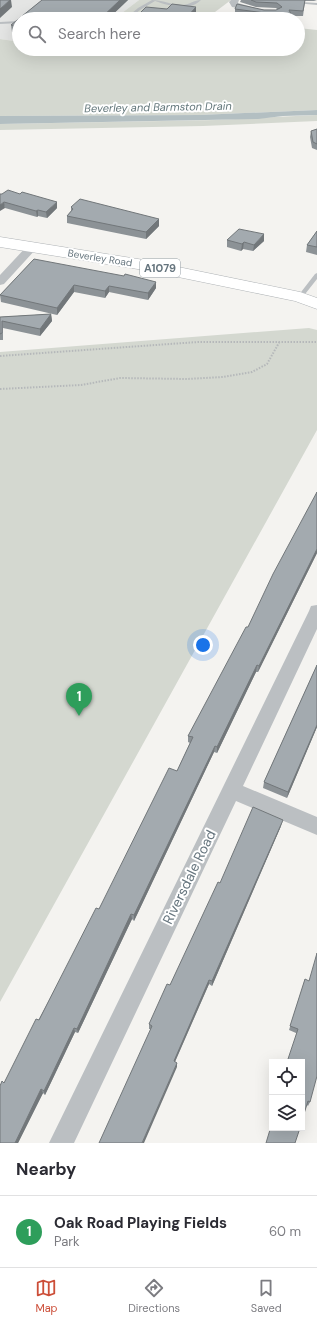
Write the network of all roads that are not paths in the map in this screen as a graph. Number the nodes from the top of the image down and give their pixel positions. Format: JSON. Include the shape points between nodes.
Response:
{"nodes":[{"id":1,"x":155,"y":0,"type":"edge"},
{"id":2,"x":199,"y":0,"type":"edge"},
{"id":3,"x":235,"y":0,"type":"edge"},
{"id":4,"x":273,"y":0,"type":"edge"},
{"id":5,"x":317,"y":4,"type":"edge"},
{"id":6,"x":317,"y":9,"type":"edge"},
{"id":7,"x":265,"y":11,"type":"edge"},
{"id":8,"x":135,"y":12,"type":"edge"},
{"id":9,"x":314,"y":14,"type":"dead end"},
{"id":10,"x":12,"y":22,"type":"edge"},
{"id":11,"x":0,"y":23,"type":"edge"},
{"id":12,"x":0,"y":230,"type":"edge"},
{"id":13,"x":0,"y":242,"type":"edge"},
{"id":14,"x":32,"y":247,"type":"junction"},
{"id":15,"x":82,"y":249,"type":"junction"},
{"id":16,"x":0,"y":282,"type":"edge"},
{"id":17,"x":311,"y":286,"type":"edge"},
{"id":18,"x":317,"y":304,"type":"edge"},
{"id":19,"x":317,"y":611,"type":"edge"},
{"id":20,"x":231,"y":790,"type":"junction"},
{"id":21,"x":317,"y":826,"type":"edge"},
{"id":22,"x":61,"y":1143,"type":"edge"}],
"edges":[{"from":1,"to":2,"type":"lane","via":[[186,6]]},
{"from":1,"to":8,"type":"lane"},
{"from":3,"to":7,"type":"street","via":[[235,5]]},
{"from":4,"to":5,"type":"lane"},
{"from":6,"to":9,"type":"lane"},
{"from":10,"to":11,"type":"lane"},
{"from":12,"to":15,"type":"main road","name":"Beverley Road","number":"A1079"},
{"from":13,"to":14,"type":"main road","name":"Beverley Road","number":"A1079"},
{"from":14,"to":15,"type":"main road","name":"Beverley Road","number":"A1079"},
{"from":14,"to":16,"type":"street"},
{"from":15,"to":17,"type":"main road","name":"Beverley Road","number":"A1079","via":[[209,272]]},
{"from":17,"to":18,"type":"main road","name":"Beverley Road","number":"A1079"},
{"from":19,"to":20,"type":"street","name":"Riversdale Road"},
{"from":20,"to":21,"type":"street"},
{"from":20,"to":22,"type":"street","name":"Riversdale Road"}]}
